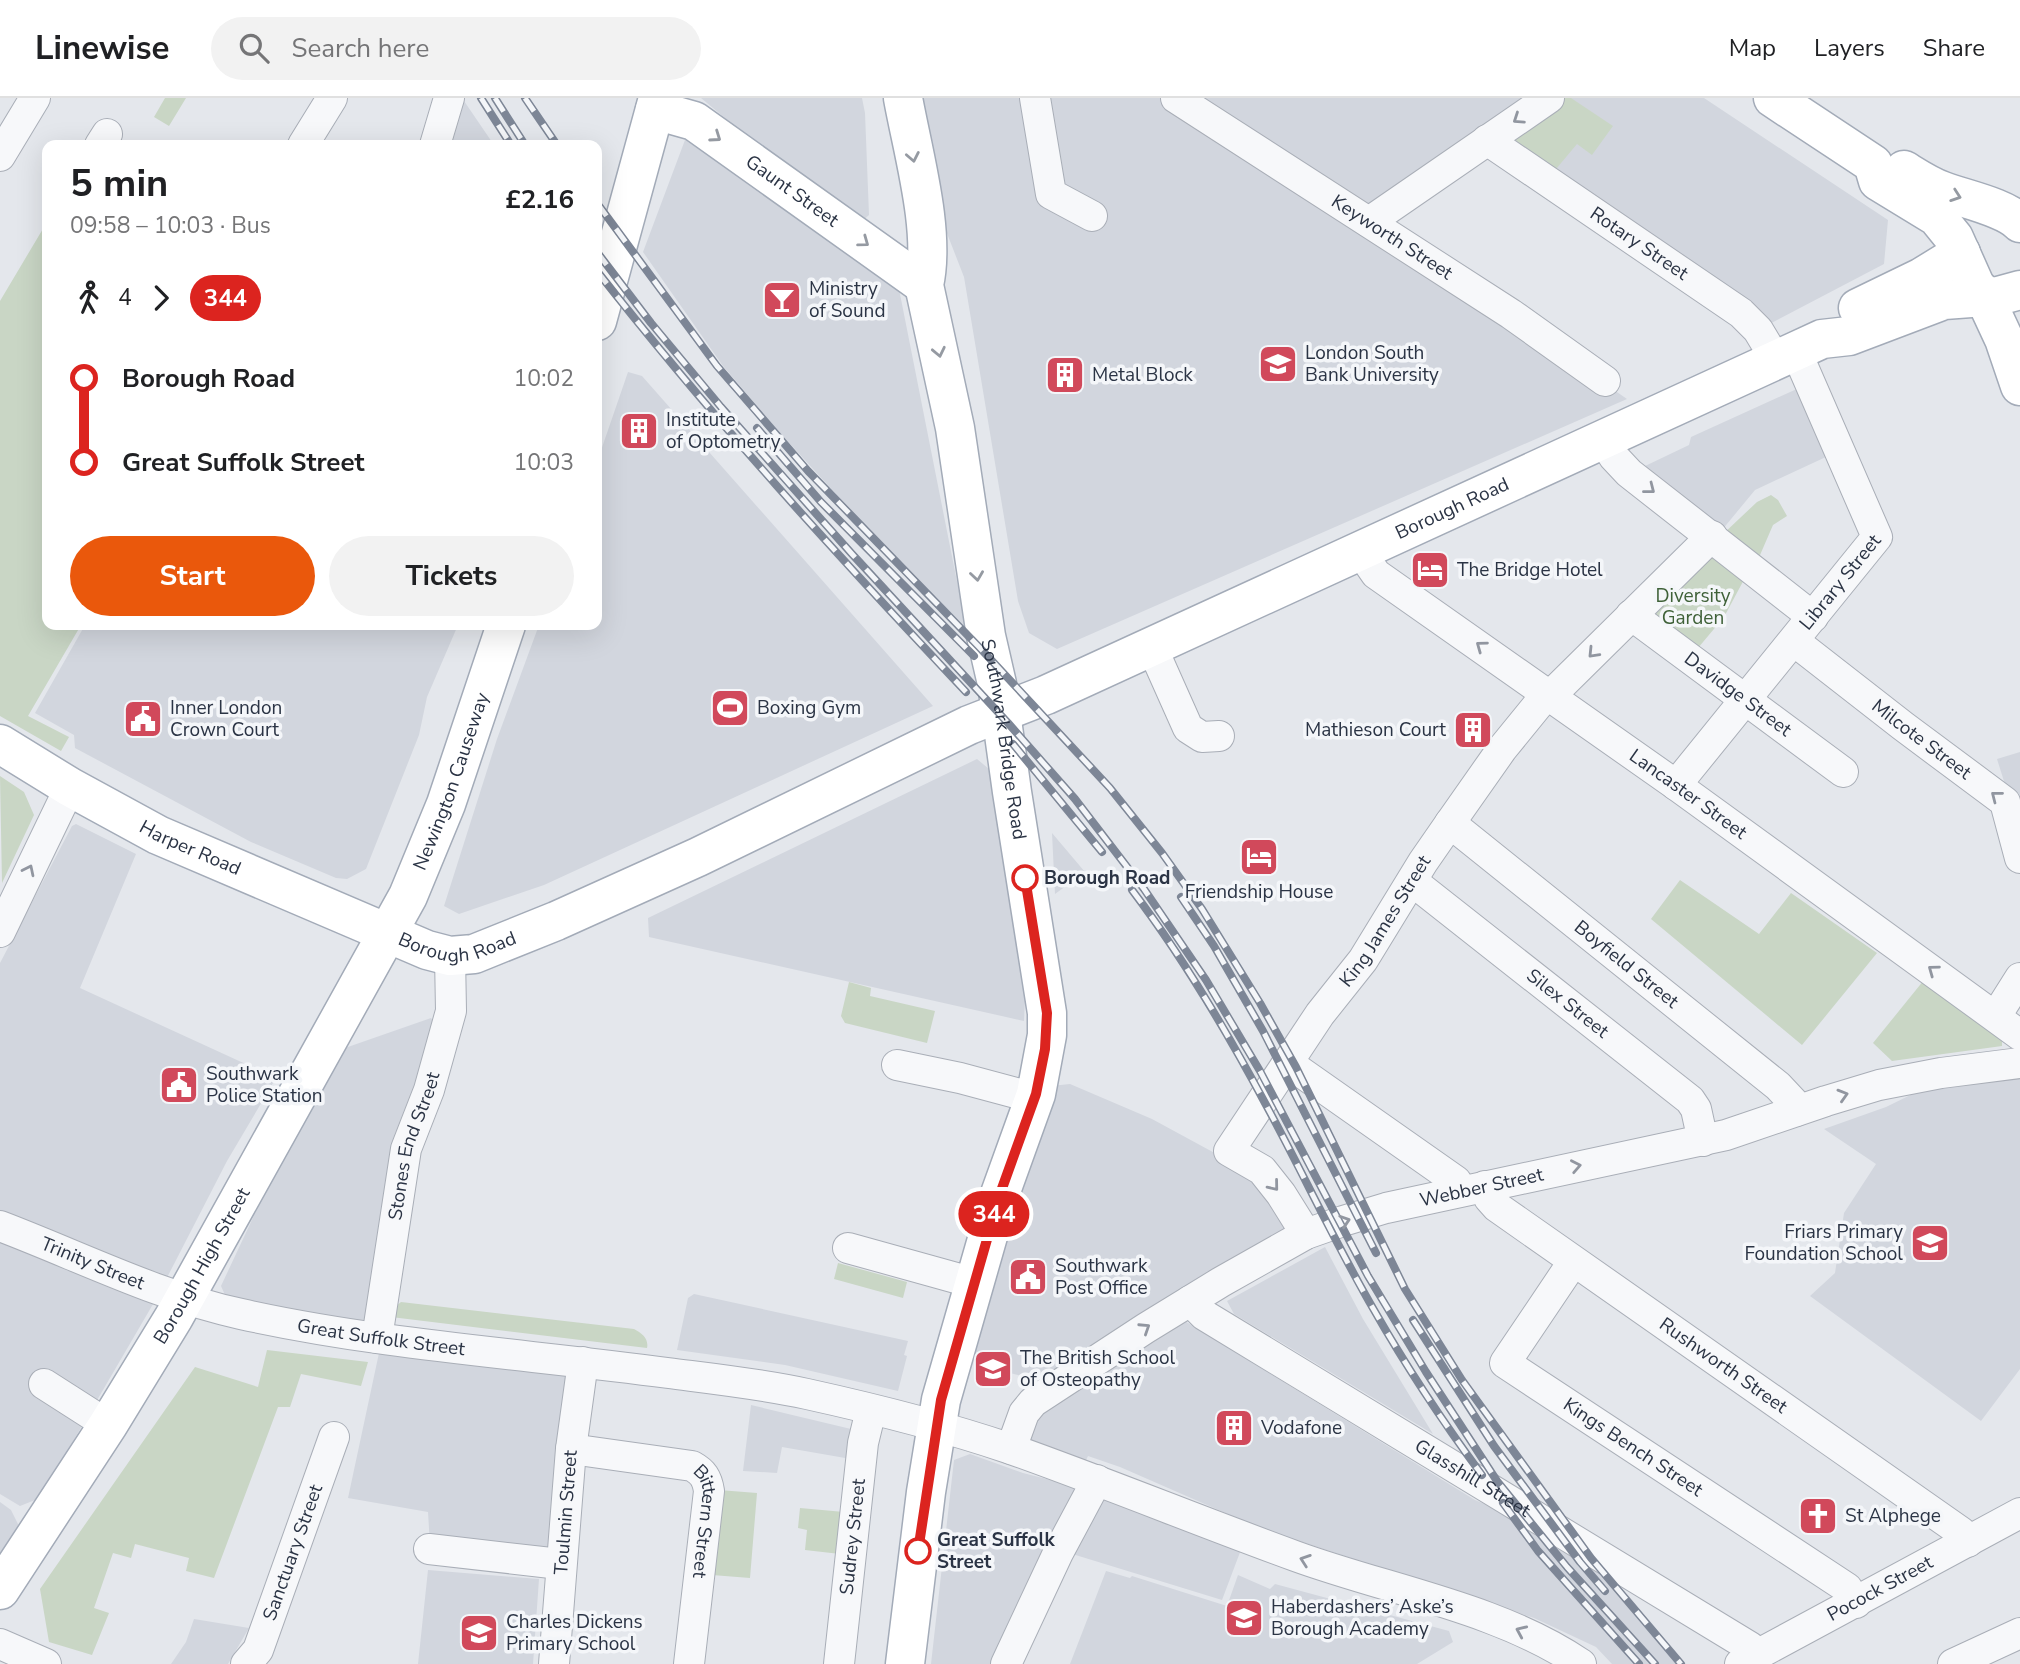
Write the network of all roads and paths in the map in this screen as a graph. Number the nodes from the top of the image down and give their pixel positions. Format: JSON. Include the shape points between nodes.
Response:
{"nodes":[{"id":1,"x":36,"y":98,"type":"edge"},
{"id":2,"x":332,"y":98,"type":"edge"},
{"id":3,"x":449,"y":98,"type":"edge"},
{"id":4,"x":903,"y":98,"type":"edge"},
{"id":5,"x":1035,"y":98,"type":"edge"},
{"id":6,"x":1176,"y":98,"type":"edge"},
{"id":7,"x":1549,"y":98,"type":"edge"},
{"id":8,"x":1773,"y":98,"type":"edge"},
{"id":9,"x":656,"y":104,"type":"edge"},
{"id":10,"x":306,"y":140,"type":"edge"},
{"id":11,"x":436,"y":140,"type":"edge"},
{"id":12,"x":1487,"y":140,"type":"junction"},
{"id":13,"x":0,"y":156,"type":"edge"},
{"id":14,"x":1873,"y":164,"type":"junction"},
{"id":15,"x":1091,"y":216,"type":"dead end"},
{"id":16,"x":2013,"y":218,"type":"edge"},
{"id":17,"x":1369,"y":222,"type":"junction"},
{"id":18,"x":1961,"y":253,"type":"junction"},
{"id":19,"x":924,"y":285,"type":"junction"},
{"id":20,"x":2002,"y":293,"type":"edge"},
{"id":21,"x":602,"y":303,"type":"edge"},
{"id":22,"x":1798,"y":350,"type":"junction"},
{"id":23,"x":1605,"y":381,"type":"dead end"},
{"id":24,"x":2020,"y":386,"type":"edge"},
{"id":25,"x":1603,"y":440,"type":"junction"},
{"id":26,"x":1712,"y":536,"type":"junction"},
{"id":27,"x":1360,"y":551,"type":"junction"},
{"id":28,"x":1631,"y":615,"type":"junction"},
{"id":29,"x":1813,"y":617,"type":"junction"},
{"id":30,"x":504,"y":630,"type":"edge"},
{"id":31,"x":1794,"y":641,"type":"junction"},
{"id":32,"x":1151,"y":645,"type":"junction"},
{"id":33,"x":1547,"y":696,"type":"junction"},
{"id":34,"x":1746,"y":701,"type":"junction"},
{"id":35,"x":1001,"y":712,"type":"junction"},
{"id":36,"x":1219,"y":736,"type":"dead end"},
{"id":37,"x":0,"y":744,"type":"edge"},
{"id":38,"x":1843,"y":772,"type":"dead end"},
{"id":39,"x":1676,"y":785,"type":"junction"},
{"id":40,"x":70,"y":787,"type":"junction"},
{"id":41,"x":1450,"y":823,"type":"junction"},
{"id":42,"x":2020,"y":858,"type":"edge"},
{"id":43,"x":1412,"y":881,"type":"junction"},
{"id":44,"x":0,"y":932,"type":"edge"},
{"id":45,"x":388,"y":934,"type":"junction"},
{"id":46,"x":450,"y":956,"type":"junction"},
{"id":47,"x":2020,"y":978,"type":"edge"},
{"id":48,"x":1996,"y":1016,"type":"junction"},
{"id":49,"x":2020,"y":1035,"type":"edge"},
{"id":50,"x":1288,"y":1063,"type":"junction"},
{"id":51,"x":2020,"y":1063,"type":"edge"},
{"id":52,"x":897,"y":1065,"type":"dead end"},
{"id":53,"x":1036,"y":1094,"type":"junction"},
{"id":54,"x":1796,"y":1111,"type":"junction"},
{"id":55,"x":1703,"y":1141,"type":"junction"},
{"id":56,"x":1474,"y":1188,"type":"junction"},
{"id":57,"x":0,"y":1226,"type":"edge"},
{"id":58,"x":1306,"y":1234,"type":"junction"},
{"id":59,"x":848,"y":1248,"type":"dead end"},
{"id":60,"x":1573,"y":1262,"type":"junction"},
{"id":61,"x":974,"y":1283,"type":"junction"},
{"id":62,"x":185,"y":1298,"type":"junction"},
{"id":63,"x":1190,"y":1301,"type":"junction"},
{"id":64,"x":377,"y":1338,"type":"junction"},
{"id":65,"x":583,"y":1362,"type":"junction"},
{"id":66,"x":44,"y":1384,"type":"dead end"},
{"id":67,"x":871,"y":1410,"type":"junction"},
{"id":68,"x":108,"y":1425,"type":"junction"},
{"id":69,"x":937,"y":1427,"type":"junction"},
{"id":70,"x":334,"y":1437,"type":"dead end"},
{"id":71,"x":570,"y":1449,"type":"junction"},
{"id":72,"x":1011,"y":1449,"type":"junction"},
{"id":73,"x":1097,"y":1480,"type":"junction"},
{"id":74,"x":2020,"y":1513,"type":"edge"},
{"id":75,"x":1968,"y":1542,"type":"junction"},
{"id":76,"x":429,"y":1549,"type":"dead end"},
{"id":77,"x":560,"y":1564,"type":"junction"},
{"id":78,"x":0,"y":1590,"type":"edge"},
{"id":79,"x":1856,"y":1603,"type":"junction"},
{"id":80,"x":2020,"y":1633,"type":"edge"},
{"id":81,"x":0,"y":1644,"type":"edge"},
{"id":82,"x":1748,"y":1660,"type":"edge"},
{"id":83,"x":46,"y":1664,"type":"edge"},
{"id":84,"x":246,"y":1664,"type":"edge"},
{"id":85,"x":554,"y":1664,"type":"edge"},
{"id":86,"x":689,"y":1664,"type":"edge"},
{"id":87,"x":839,"y":1664,"type":"edge"},
{"id":88,"x":905,"y":1664,"type":"edge"},
{"id":89,"x":1006,"y":1664,"type":"edge"},
{"id":90,"x":1581,"y":1664,"type":"edge"},
{"id":91,"x":1954,"y":1664,"type":"edge"}],
"edges":[{"from":1,"to":13,"type":"street"},
{"from":2,"to":10,"type":"street"},
{"from":3,"to":11,"type":"street"},
{"from":4,"to":19,"type":"main road","name":"Southwark Bridge Road","one_way":true,"via":[[928,239]]},
{"from":5,"to":15,"type":"street","via":[[1051,194]]},
{"from":6,"to":17,"type":"street","name":"Keyworth Street"},
{"from":7,"to":12,"type":"street","one_way":true},
{"from":8,"to":14,"type":"main road"},
{"from":9,"to":19,"type":"main road","name":"Gaunt Street","one_way":true,"via":[[694,121]]},
{"from":9,"to":21,"type":"main road"},
{"from":12,"to":17,"type":"street"},
{"from":12,"to":22,"type":"street","name":"Rotary Street","via":[[1741,313],[1758,330]]},
{"from":14,"to":16,"type":"main road","one_way":true,"via":[[1891,162],[1940,191]]},
{"from":14,"to":18,"type":"main road","via":[[1878,181],[1937,217]]},
{"from":17,"to":23,"type":"street","name":"Keyworth Street"},
{"from":18,"to":20,"type":"main road","via":[[1975,285]]},
{"from":18,"to":22,"type":"main road","name":"Borough Road","via":[[1841,317]]},
{"from":19,"to":35,"type":"main road","name":"Southwark Bridge Road","one_way":true,"via":[[955,428]]},
{"from":20,"to":22,"type":"main road","name":"Borough Road","via":[[1944,300]]},
{"from":20,"to":24,"type":"main road","via":[[2004,339]]},
{"from":22,"to":25,"type":"main road","name":"Borough Road"},
{"from":22,"to":29,"type":"street","name":"Library Street","via":[[1877,537]]},
{"from":25,"to":26,"type":"street","one_way":true,"via":[[1629,473]]},
{"from":25,"to":27,"type":"main road","name":"Borough Road"},
{"from":26,"to":28,"type":"street","name":"King James Street"},
{"from":26,"to":29,"type":"street"},
{"from":27,"to":32,"type":"main road","name":"Borough Road"},
{"from":33,"to":27,"type":"street","name":"Lancaster Street","one_way":true,"via":[[1376,574]]},
{"from":28,"to":33,"type":"street","name":"King James Street","one_way":true},
{"from":28,"to":34,"type":"street","name":"Davidge Street"},
{"from":29,"to":31,"type":"street","name":"Library Street"},
{"from":30,"to":45,"type":"main road","name":"Newington Causeway","via":[[438,825]]},
{"from":31,"to":34,"type":"street","name":"Library Street"},
{"from":42,"to":31,"type":"street","name":"Milcote Street","one_way":true,"via":[[2005,802]]},
{"from":32,"to":35,"type":"main road","name":"Borough Road"},
{"from":32,"to":36,"type":"street","via":[[1188,728],[1202,737]]},
{"from":33,"to":39,"type":"street","name":"Lancaster Street"},
{"from":33,"to":41,"type":"street","name":"King James Street","via":[[1502,749]]},
{"from":34,"to":38,"type":"street","name":"Davidge Street"},
{"from":34,"to":39,"type":"street","name":"Library Street"},
{"from":35,"to":46,"type":"main road","name":"Borough Road","via":[[568,916],[474,954]]},
{"from":35,"to":53,"type":"main road","name":"Southwark Bridge Road","via":[[1047,1013]]},
{"from":37,"to":40,"type":"main road","name":"Harper Road"},
{"from":48,"to":39,"type":"street","name":"Lancaster Street","one_way":true},
{"from":44,"to":40,"type":"street","one_way":true},
{"from":40,"to":45,"type":"main road","name":"Harper Road","via":[[158,835]]},
{"from":41,"to":43,"type":"street","name":"King James Street"},
{"from":41,"to":54,"type":"street","name":"Boyfield Street","via":[[1778,1086]]},
{"from":43,"to":50,"type":"street","name":"King James Street","via":[[1363,960]]},
{"from":43,"to":55,"type":"street","name":"Silex Street","via":[[1690,1100]]},
{"from":45,"to":46,"type":"main road","name":"Borough Road"},
{"from":45,"to":62,"type":"main road","name":"Borough High Street"},
{"from":46,"to":64,"type":"street","name":"Stones End Street","via":[[451,1011],[429,1090],[406,1149]]},
{"from":47,"to":48,"type":"street"},
{"from":48,"to":49,"type":"street","name":"Lancaster Street"},
{"from":50,"to":56,"type":"street","name":"Rushworth Street","via":[[1456,1181]]},
{"from":50,"to":58,"type":"street","name":"King James Street","one_way":true,"via":[[1229,1150],[1262,1170]]},
{"from":54,"to":51,"type":"street","name":"Webber Street","one_way":true,"via":[[1892,1083]]},
{"from":52,"to":53,"type":"street"},
{"from":53,"to":61,"type":"main road","name":"Southwark Bridge Road"},
{"from":54,"to":55,"type":"street","name":"Webber Street"},
{"from":56,"to":55,"type":"street","name":"Webber Street","one_way":true},
{"from":58,"to":56,"type":"street","name":"Webber Street","one_way":true,"via":[[1386,1208]]},
{"from":56,"to":60,"type":"street","name":"Rushworth Street"},
{"from":57,"to":62,"type":"street","name":"Trinity Street"},
{"from":58,"to":63,"type":"street","name":"Webber Street"},
{"from":59,"to":61,"type":"street"},
{"from":60,"to":75,"type":"street","name":"Rushworth Street","via":[[1961,1532]]},
{"from":60,"to":79,"type":"street","name":"Kings Bench Street","via":[[1505,1363],[1847,1588]]},
{"from":61,"to":69,"type":"main road","name":"Southwark Bridge Road"},
{"from":62,"to":64,"type":"street","name":"Great Suffolk Street","via":[[252,1317]]},
{"from":62,"to":68,"type":"main road","name":"Borough High Street"},
{"from":72,"to":63,"type":"street","name":"Webber Street","one_way":true,"via":[[1033,1402]]},
{"from":63,"to":82,"type":"street","name":"Glasshill Street","via":[[1204,1315],[1750,1648]]},
{"from":64,"to":65,"type":"street","name":"Great Suffolk Street"},
{"from":65,"to":67,"type":"street","name":"Great Suffolk Street","via":[[773,1388]]},
{"from":65,"to":71,"type":"street","name":"Toulmin Street"},
{"from":66,"to":68,"type":"street"},
{"from":67,"to":69,"type":"street","name":"Great Suffolk Street"},
{"from":67,"to":87,"type":"street","name":"Sudrey Street","via":[[863,1443]]},
{"from":68,"to":78,"type":"main road","name":"Borough High Street"},
{"from":69,"to":72,"type":"street","name":"Great Suffolk Street"},
{"from":69,"to":88,"type":"main road","name":"Southwark Bridge Road"},
{"from":70,"to":84,"type":"street","name":"Sanctuary Street","via":[[258,1650]]},
{"from":71,"to":77,"type":"street","name":"Toulmin Street"},
{"from":71,"to":86,"type":"street","name":"Bittern Street","via":[[692,1466],[707,1480]]},
{"from":72,"to":73,"type":"street","name":"Great Suffolk Street"},
{"from":73,"to":89,"type":"street"},
{"from":90,"to":73,"type":"street","name":"Great Suffolk Street","one_way":true,"via":[[1509,1626],[1309,1561]]},
{"from":74,"to":75,"type":"street","name":"Pocock Street"},
{"from":75,"to":79,"type":"street","name":"Pocock Street"},
{"from":76,"to":77,"type":"street"},
{"from":77,"to":85,"type":"street","name":"Toulmin Street"},
{"from":79,"to":82,"type":"street","name":"Pocock Street"},
{"from":80,"to":91,"type":"street"},
{"from":81,"to":83,"type":"street"}]}
